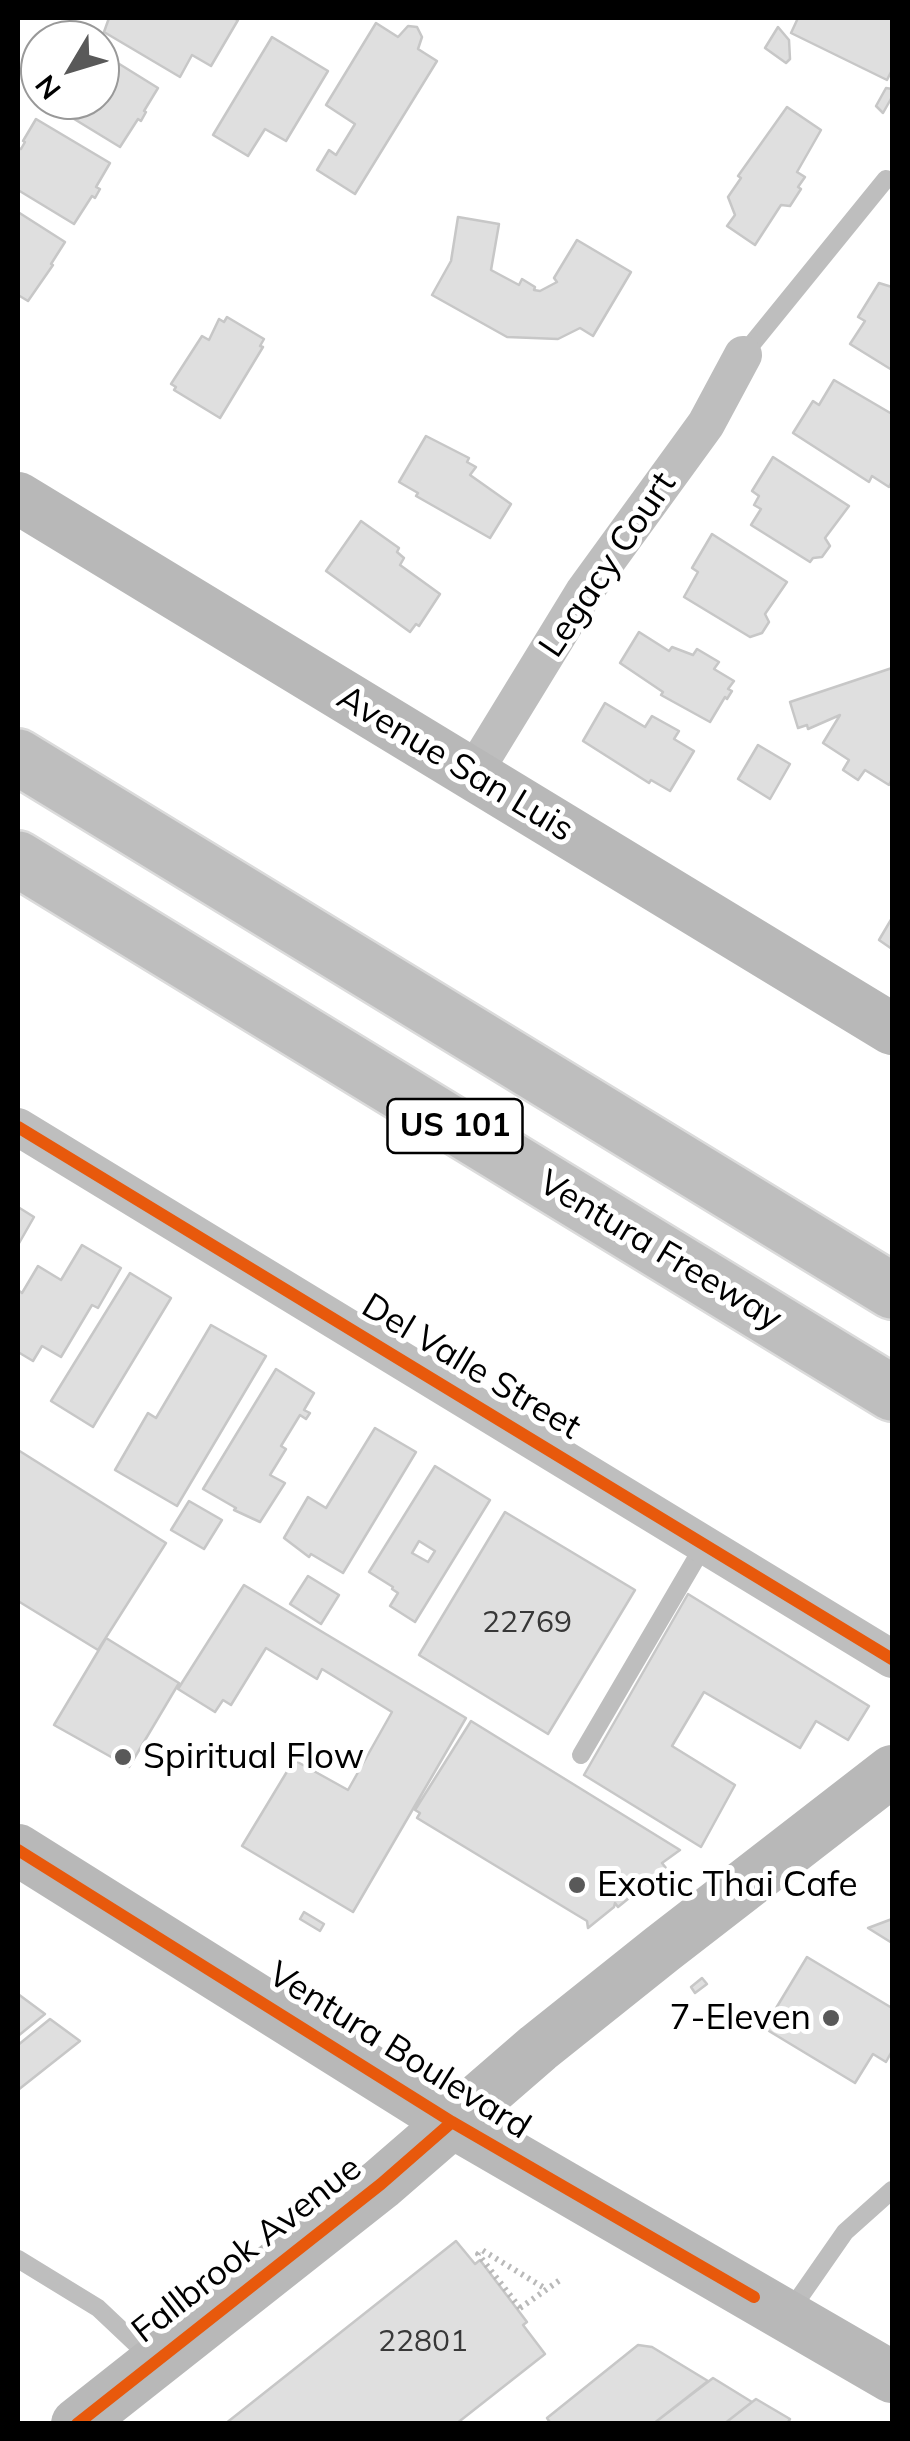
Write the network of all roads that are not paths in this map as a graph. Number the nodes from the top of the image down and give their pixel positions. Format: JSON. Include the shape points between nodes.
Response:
{"nodes":[{"id":1,"x":886,"y":180,"type":"dead end"},
{"id":2,"x":743,"y":355,"type":"joint"},
{"id":3,"x":18,"y":498,"type":"edge"},
{"id":4,"x":18,"y":758,"type":"edge"},
{"id":5,"x":472,"y":775,"type":"junction"},
{"id":6,"x":18,"y":859,"type":"edge"},
{"id":7,"x":892,"y":1029,"type":"edge"},
{"id":8,"x":18,"y":1127,"type":"edge"},
{"id":9,"x":892,"y":1290,"type":"edge"},
{"id":10,"x":892,"y":1393,"type":"edge"},
{"id":11,"x":704,"y":1544,"type":"junction"},
{"id":12,"x":892,"y":1659,"type":"edge"},
{"id":13,"x":581,"y":1755,"type":"dead end"},
{"id":14,"x":892,"y":1772,"type":"edge"},
{"id":15,"x":18,"y":1850,"type":"edge"},
{"id":16,"x":452,"y":2122,"type":"junction"},
{"id":17,"x":892,"y":2190,"type":"edge"},
{"id":18,"x":18,"y":2259,"type":"edge"},
{"id":19,"x":788,"y":2316,"type":"junction"},
{"id":20,"x":155,"y":2361,"type":"junction"},
{"id":21,"x":892,"y":2377,"type":"edge"},
{"id":22,"x":77,"y":2424,"type":"edge"}],
"edges":[{"from":1,"to":2,"type":"lane"},
{"from":2,"to":5,"type":"street","name":"Legacy Court","via":[[706,424],[584,592]]},
{"from":3,"to":5,"type":"street","name":"Avenue San Luis"},
{"from":4,"to":9,"type":"highway","number":"US 101"},
{"from":5,"to":7,"type":"street","name":"Avenue San Luis"},
{"from":6,"to":10,"type":"highway","name":"Ventura Freeway","number":"US 101"},
{"from":8,"to":11,"type":"street","name":"Del Valle Street"},
{"from":11,"to":12,"type":"street","name":"Del Valle Street"},
{"from":11,"to":13,"type":"lane"},
{"from":14,"to":16,"type":"street","name":"Fallbrook Avenue","via":[[650,1958]]},
{"from":15,"to":16,"type":"street","name":"Ventura Boulevard"},
{"from":16,"to":19,"type":"street","name":"Ventura Boulevard"},
{"from":16,"to":20,"type":"street","name":"Fallbrook Avenue"},
{"from":17,"to":19,"type":"lane","via":[[844,2232]]},
{"from":18,"to":20,"type":"lane","via":[[98,2308]]},
{"from":19,"to":21,"type":"street","name":"Ventura Boulevard"},
{"from":20,"to":22,"type":"street","name":"Fallbrook Avenue"}]}
